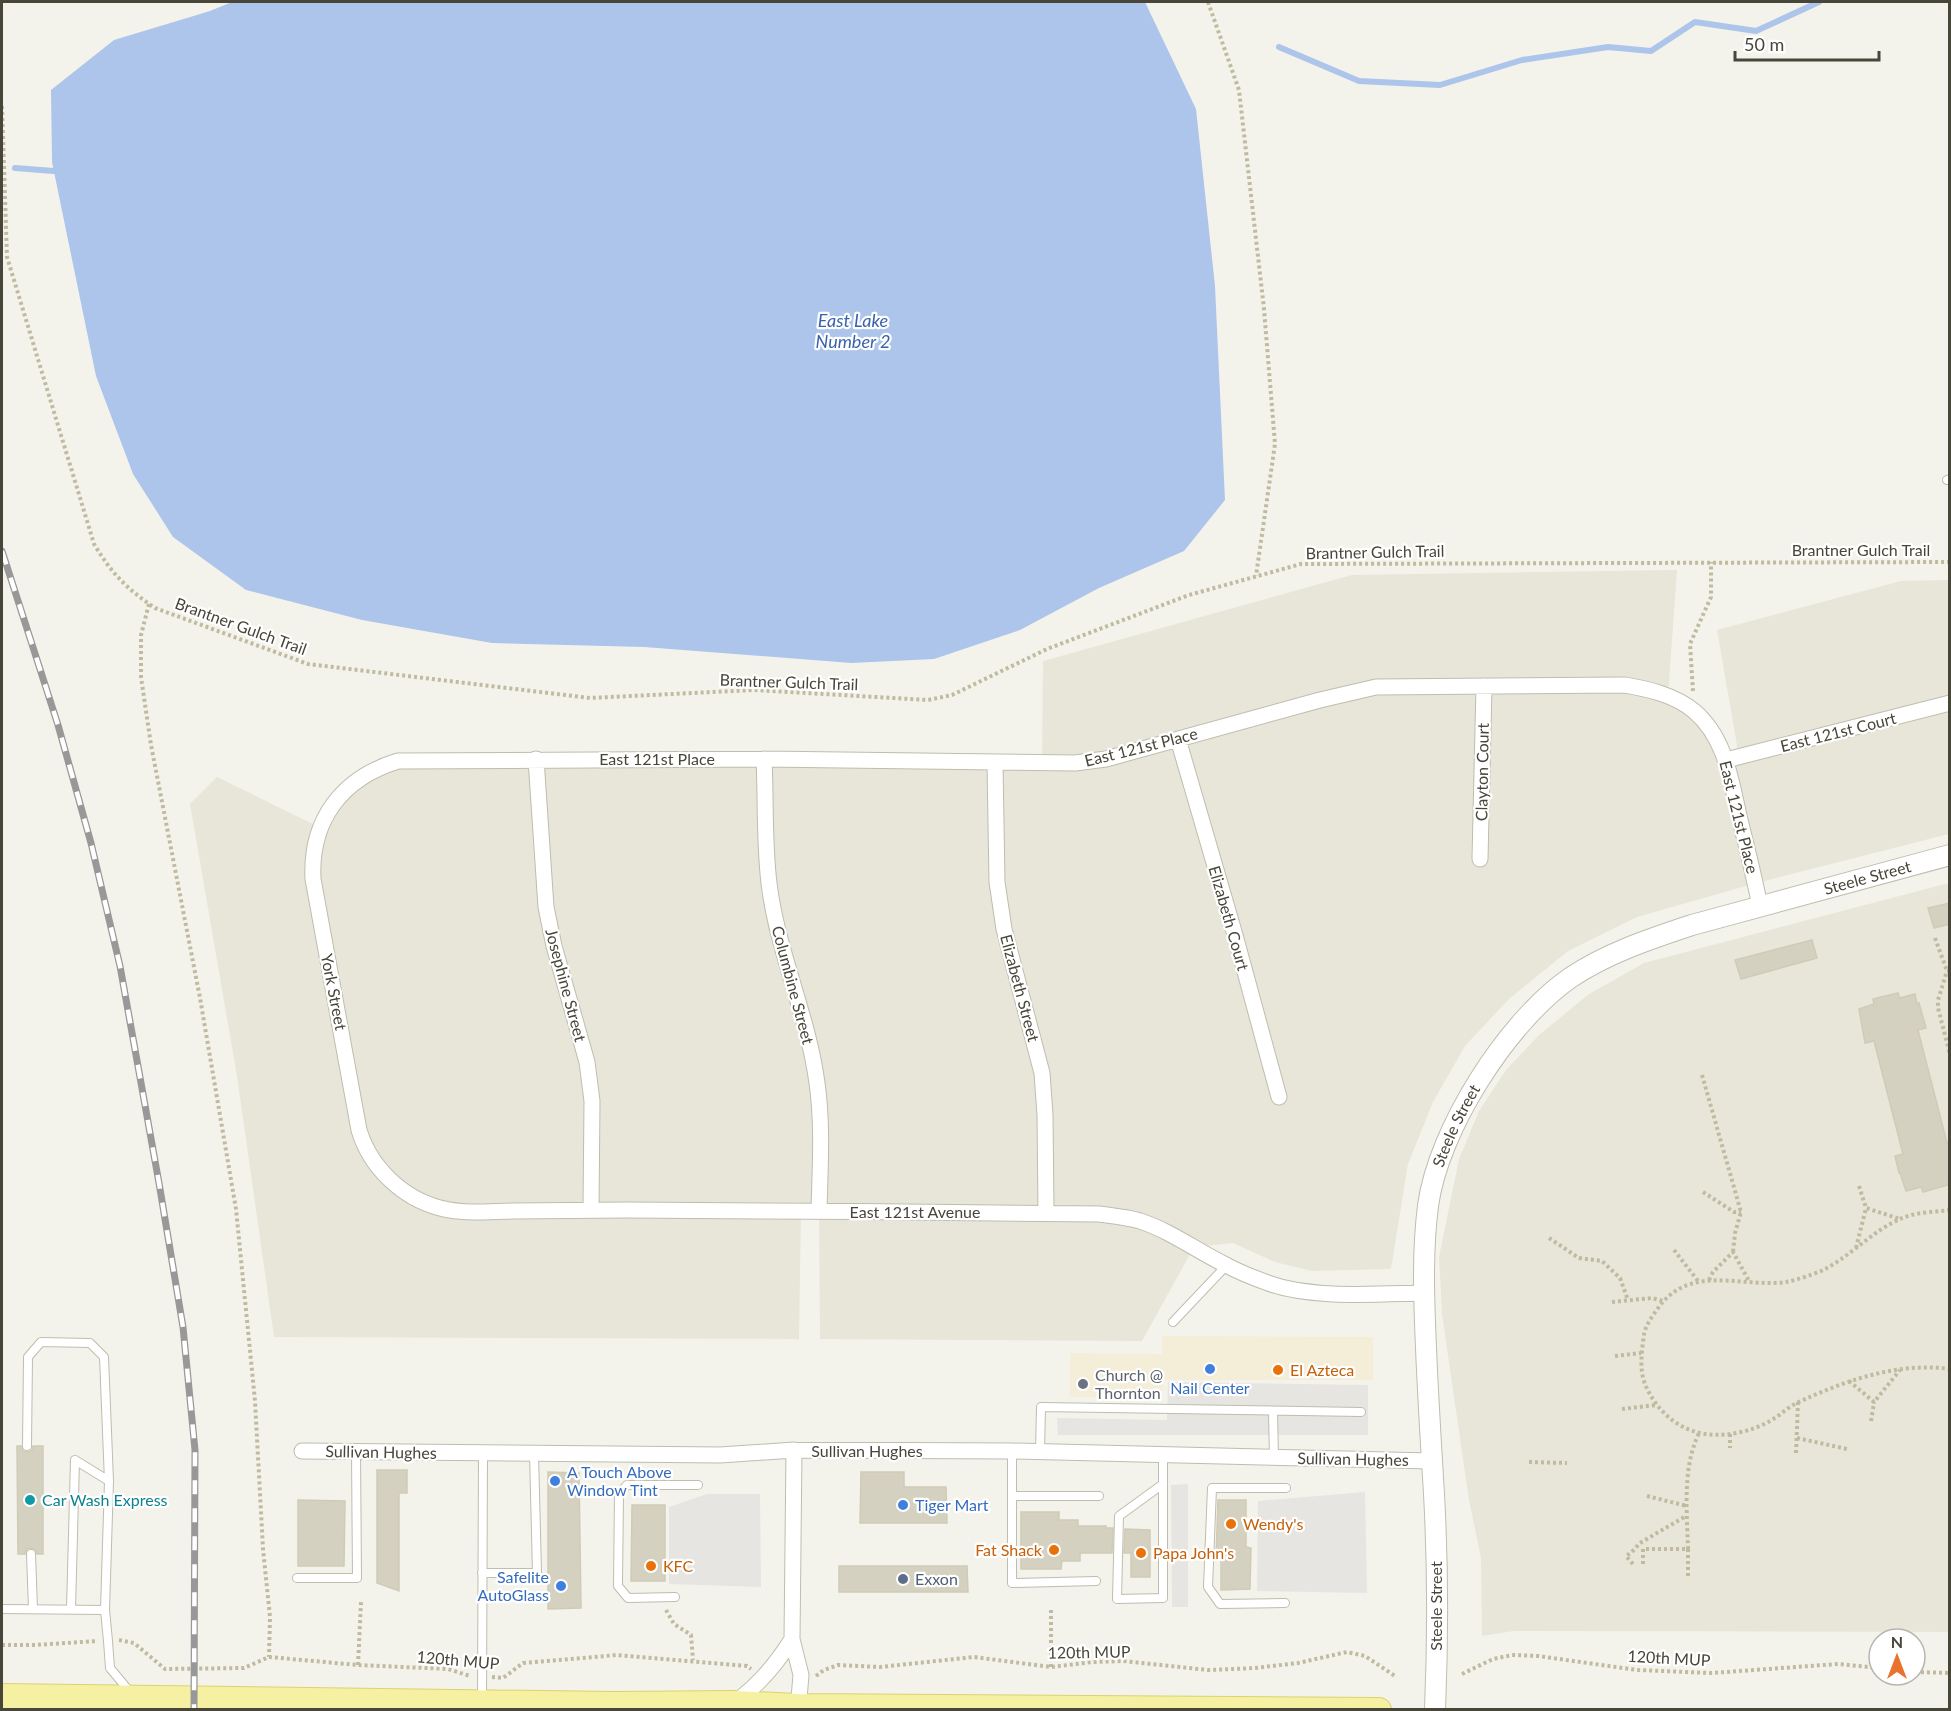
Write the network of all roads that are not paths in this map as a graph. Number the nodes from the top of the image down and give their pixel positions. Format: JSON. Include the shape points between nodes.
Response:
{"nodes":[{"id":1,"x":1484,"y":686,"type":"junction"},
{"id":2,"x":1950,"y":703,"type":"edge"},
{"id":3,"x":1178,"y":739,"type":"junction"},
{"id":4,"x":536,"y":759,"type":"junction"},
{"id":5,"x":764,"y":759,"type":"junction"},
{"id":6,"x":1726,"y":760,"type":"junction"},
{"id":7,"x":995,"y":763,"type":"junction"},
{"id":8,"x":341,"y":794,"type":"joint"},
{"id":9,"x":1950,"y":855,"type":"edge"},
{"id":10,"x":1480,"y":859,"type":"dead end"},
{"id":11,"x":1760,"y":906,"type":"junction"},
{"id":12,"x":1279,"y":1097,"type":"dead end"},
{"id":13,"x":396,"y":1185,"type":"joint"},
{"id":14,"x":591,"y":1210,"type":"junction"},
{"id":15,"x":819,"y":1211,"type":"junction"},
{"id":16,"x":1046,"y":1213,"type":"junction"},
{"id":17,"x":1226,"y":1266,"type":"junction"},
{"id":18,"x":1424,"y":1293,"type":"junction"},
{"id":19,"x":1173,"y":1322,"type":"dead end"},
{"id":20,"x":1273,"y":1411,"type":"junction"},
{"id":21,"x":1361,"y":1412,"type":"dead end"},
{"id":22,"x":27,"y":1446,"type":"dead end"},
{"id":23,"x":794,"y":1450,"type":"junction"},
{"id":24,"x":302,"y":1451,"type":"dead end"},
{"id":25,"x":356,"y":1451,"type":"junction"},
{"id":26,"x":1012,"y":1451,"type":"junction"},
{"id":27,"x":1040,"y":1452,"type":"junction"},
{"id":28,"x":483,"y":1453,"type":"junction"},
{"id":29,"x":534,"y":1453,"type":"junction"},
{"id":30,"x":1163,"y":1456,"type":"junction"},
{"id":31,"x":1274,"y":1458,"type":"junction"},
{"id":32,"x":1432,"y":1461,"type":"junction"},
{"id":33,"x":109,"y":1481,"type":"junction"},
{"id":34,"x":1163,"y":1484,"type":"junction"},
{"id":35,"x":698,"y":1485,"type":"dead end"},
{"id":36,"x":1286,"y":1488,"type":"dead end"},
{"id":37,"x":1012,"y":1496,"type":"junction"},
{"id":38,"x":1099,"y":1496,"type":"dead end"},
{"id":39,"x":31,"y":1554,"type":"dead end"},
{"id":40,"x":482,"y":1573,"type":"junction"},
{"id":41,"x":297,"y":1578,"type":"dead end"},
{"id":42,"x":1096,"y":1581,"type":"dead end"},
{"id":43,"x":675,"y":1597,"type":"dead end"},
{"id":44,"x":1285,"y":1603,"type":"dead end"},
{"id":45,"x":2,"y":1609,"type":"edge"},
{"id":46,"x":33,"y":1609,"type":"junction"},
{"id":47,"x":71,"y":1609,"type":"junction"},
{"id":48,"x":105,"y":1610,"type":"junction"},
{"id":49,"x":792,"y":1639,"type":"junction"},
{"id":50,"x":2,"y":1696,"type":"edge"},
{"id":51,"x":134,"y":1698,"type":"junction"},
{"id":52,"x":482,"y":1703,"type":"junction"},
{"id":53,"x":734,"y":1703,"type":"junction"},
{"id":54,"x":293,"y":1705,"type":"edge"},
{"id":55,"x":798,"y":1708,"type":"edge"},
{"id":56,"x":1379,"y":1710,"type":"edge"},
{"id":57,"x":1436,"y":1710,"type":"edge"}],
"edges":[{"from":1,"to":3,"type":"street","name":"East 121st Place","via":[[1376,687]]},
{"from":1,"to":6,"type":"street","name":"East 121st Place","via":[[1625,685],[1647,689],[1694,711],[1715,736]]},
{"from":1,"to":10,"type":"street","name":"Clayton Court"},
{"from":2,"to":6,"type":"street","name":"East 121st Court"},
{"from":3,"to":7,"type":"street","name":"East 121st Place","via":[[1095,761]]},
{"from":3,"to":12,"type":"street","name":"Elizabeth Court"},
{"from":4,"to":5,"type":"street","name":"East 121st Place"},
{"from":4,"to":8,"type":"street","name":"East 121st Place","via":[[398,761],[359,778]]},
{"from":4,"to":14,"type":"street","name":"Josephine Street","via":[[546,907],[587,1062],[592,1101]]},
{"from":5,"to":7,"type":"street","name":"East 121st Place"},
{"from":5,"to":15,"type":"street","name":"Columbine Street","via":[[769,882],[817,1082]]},
{"from":6,"to":11,"type":"street","name":"East 121st Place"},
{"from":7,"to":16,"type":"street","name":"Elizabeth Street","via":[[996,882],[1004,929],[1042,1073]]},
{"from":8,"to":13,"type":"street","name":"York Street","via":[[319,827],[313,879],[359,1130],[368,1154]]},
{"from":9,"to":11,"type":"street","name":"Steele Street"},
{"from":11,"to":18,"type":"street","name":"Steele Street","via":[[1641,943],[1593,964],[1545,997],[1487,1069],[1460,1112],[1442,1154],[1428,1206]]},
{"from":13,"to":14,"type":"street","name":"East 121st Avenue","via":[[442,1209]]},
{"from":14,"to":15,"type":"street","name":"East 121st Avenue"},
{"from":15,"to":16,"type":"street","name":"East 121st Avenue"},
{"from":16,"to":17,"type":"street","name":"East 121st Avenue","via":[[1099,1214],[1140,1221]]},
{"from":17,"to":18,"type":"street","name":"East 121st Avenue","via":[[1269,1283],[1308,1292]]},
{"from":17,"to":19,"type":"lane"},
{"from":18,"to":32,"type":"street","name":"Steele Street"},
{"from":20,"to":21,"type":"lane"},
{"from":20,"to":27,"type":"lane","via":[[1041,1407]]},
{"from":20,"to":31,"type":"lane"},
{"from":22,"to":33,"type":"lane","via":[[28,1357],[41,1342],[90,1343],[104,1357]]},
{"from":23,"to":26,"type":"street","name":"Sullivan Hughes"},
{"from":23,"to":29,"type":"street","name":"Sullivan Hughes","via":[[720,1455]]},
{"from":23,"to":49,"type":"street"},
{"from":24,"to":25,"type":"street","name":"Sullivan Hughes"},
{"from":25,"to":28,"type":"street","name":"Sullivan Hughes"},
{"from":25,"to":41,"type":"lane","via":[[357,1578]]},
{"from":26,"to":27,"type":"street","name":"Sullivan Hughes"},
{"from":26,"to":37,"type":"lane"},
{"from":27,"to":30,"type":"street","name":"Sullivan Hughes"},
{"from":28,"to":29,"type":"street","name":"Sullivan Hughes"},
{"from":28,"to":40,"type":"lane"},
{"from":29,"to":40,"type":"lane","via":[[537,1573]]},
{"from":30,"to":31,"type":"street","name":"Sullivan Hughes"},
{"from":30,"to":34,"type":"lane"},
{"from":31,"to":32,"type":"street","name":"Sullivan Hughes"},
{"from":32,"to":57,"type":"street","name":"Steele Street"},
{"from":33,"to":47,"type":"lane","via":[[75,1460]]},
{"from":33,"to":48,"type":"lane"},
{"from":34,"to":34,"type":"lane","via":[[1163,1598],[1117,1599],[1119,1516]]},
{"from":35,"to":43,"type":"lane","via":[[627,1485],[619,1494],[618,1586],[628,1598]]},
{"from":36,"to":44,"type":"lane","via":[[1212,1488],[1208,1587],[1220,1604]]},
{"from":37,"to":38,"type":"lane"},
{"from":37,"to":42,"type":"lane","via":[[1012,1583]]},
{"from":39,"to":46,"type":"lane"},
{"from":40,"to":52,"type":"lane"},
{"from":45,"to":46,"type":"lane"},
{"from":46,"to":47,"type":"lane"},
{"from":47,"to":48,"type":"lane"},
{"from":48,"to":51,"type":"lane","via":[[110,1668]]},
{"from":49,"to":53,"type":"street","via":[[767,1675]]},
{"from":49,"to":55,"type":"street","via":[[801,1675]]},
{"from":50,"to":51,"type":"main road"},
{"from":51,"to":54,"type":"main road"},
{"from":52,"to":53,"type":"main road"},
{"from":52,"to":54,"type":"main road"},
{"from":53,"to":55,"type":"main road"},
{"from":55,"to":56,"type":"main road"}]}
